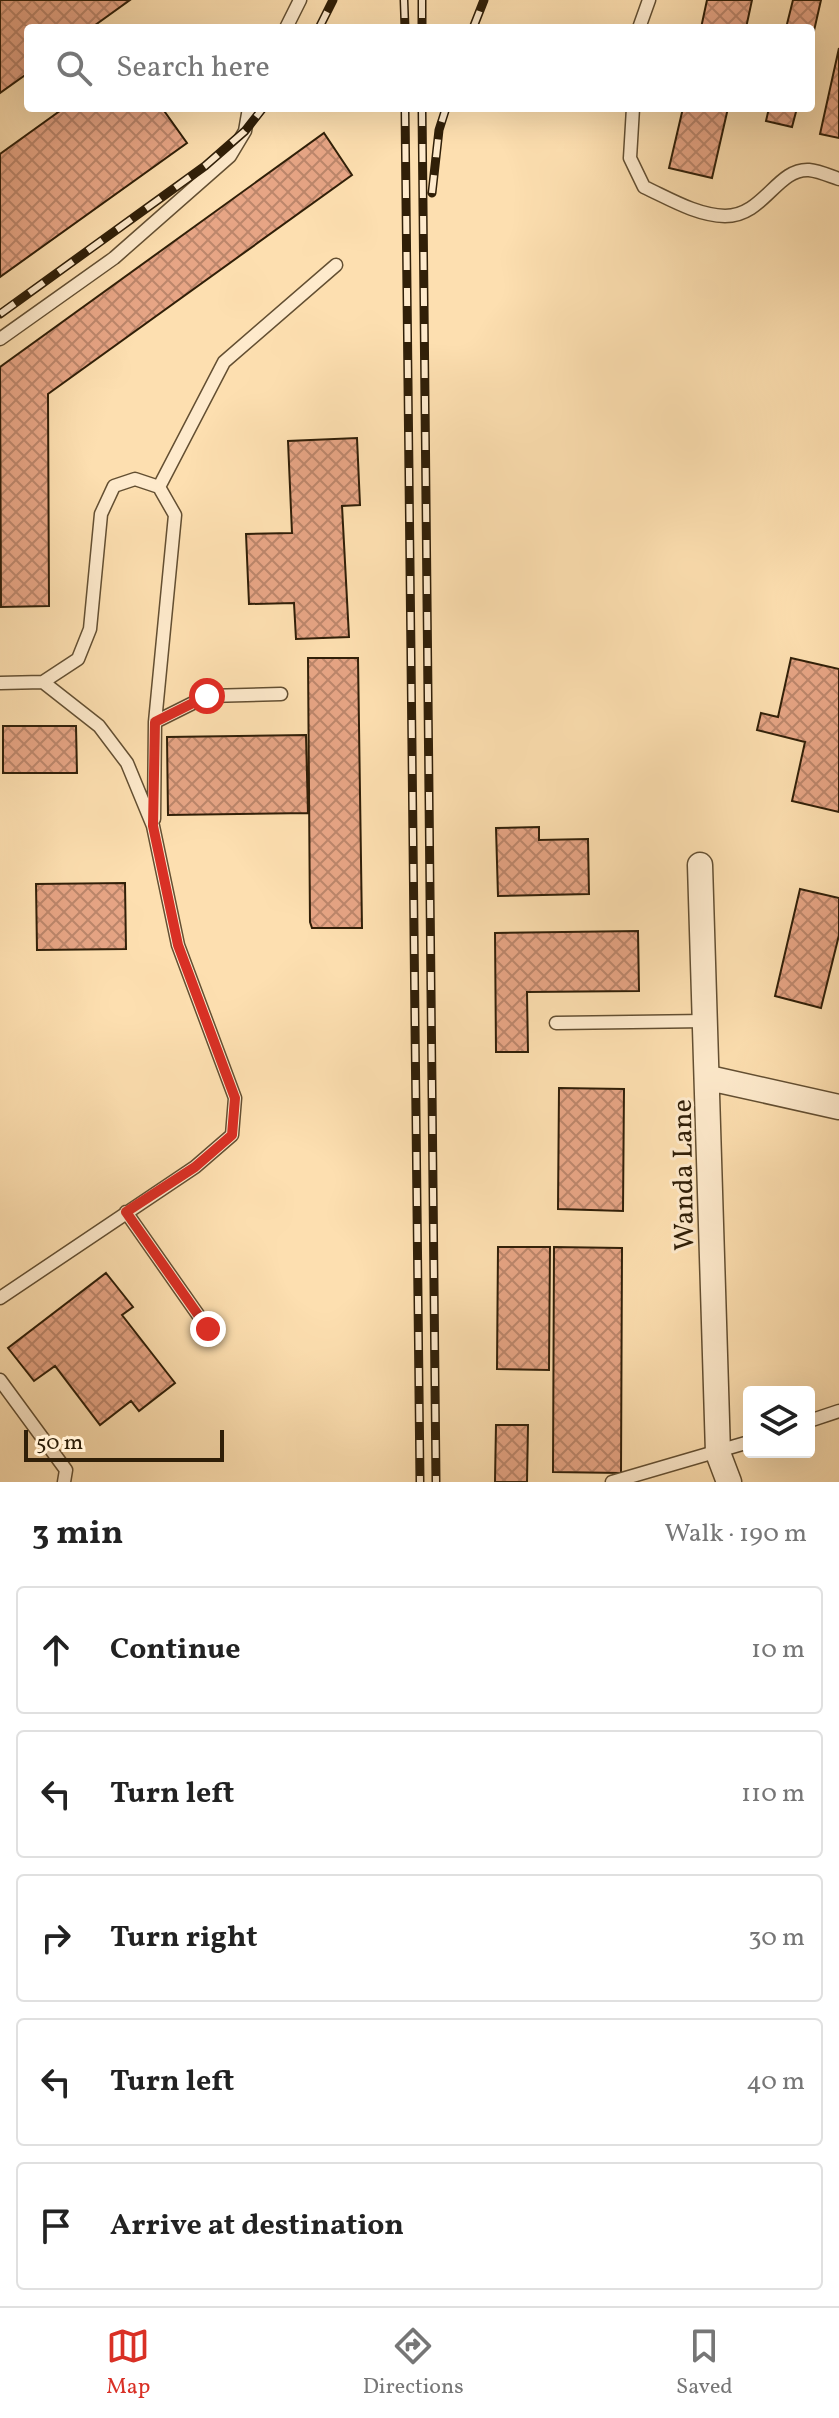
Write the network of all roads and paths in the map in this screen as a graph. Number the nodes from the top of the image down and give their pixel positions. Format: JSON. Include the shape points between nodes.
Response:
{"nodes":[{"id":1,"x":300,"y":0,"type":"edge"},
{"id":2,"x":649,"y":0,"type":"edge"},
{"id":3,"x":288,"y":24,"type":"edge"},
{"id":4,"x":640,"y":24,"type":"edge"},
{"id":5,"x":248,"y":112,"type":"edge"},
{"id":6,"x":633,"y":112,"type":"edge"},
{"id":7,"x":839,"y":179,"type":"edge"},
{"id":8,"x":336,"y":265,"type":"dead end"},
{"id":9,"x":0,"y":339,"type":"edge"},
{"id":10,"x":159,"y":487,"type":"junction"},
{"id":11,"x":43,"y":682,"type":"junction"},
{"id":12,"x":0,"y":683,"type":"edge"},
{"id":13,"x":281,"y":694,"type":"dead end"},
{"id":14,"x":155,"y":722,"type":"junction"},
{"id":15,"x":153,"y":826,"type":"junction"},
{"id":16,"x":700,"y":865,"type":"dead end"},
{"id":17,"x":706,"y":1021,"type":"junction"},
{"id":18,"x":556,"y":1023,"type":"dead end"},
{"id":19,"x":709,"y":1078,"type":"junction"},
{"id":20,"x":839,"y":1107,"type":"edge"},
{"id":21,"x":126,"y":1212,"type":"junction"},
{"id":22,"x":0,"y":1298,"type":"edge"},
{"id":23,"x":208,"y":1329,"type":"dead end"},
{"id":24,"x":0,"y":1380,"type":"edge"},
{"id":25,"x":839,"y":1411,"type":"edge"},
{"id":26,"x":815,"y":1419,"type":"edge"},
{"id":27,"x":743,"y":1444,"type":"edge"},
{"id":28,"x":718,"y":1453,"type":"junction"},
{"id":29,"x":64,"y":1482,"type":"edge"},
{"id":30,"x":612,"y":1482,"type":"edge"},
{"id":31,"x":729,"y":1482,"type":"edge"}],
"edges":[{"from":1,"to":3,"type":"lane"},
{"from":2,"to":4,"type":"lane"},
{"from":5,"to":9,"type":"lane","via":[[245,131],[230,156],[114,258]]},
{"from":6,"to":7,"type":"lane","via":[[630,158],[644,187],[698,212],[727,216],[752,210],[793,173],[809,170]]},
{"from":8,"to":10,"type":"lane","via":[[224,362]]},
{"from":10,"to":11,"type":"lane","via":[[135,479],[114,486],[101,514],[90,629],[78,659]]},
{"from":10,"to":14,"type":"lane","via":[[175,515]]},
{"from":11,"to":12,"type":"lane"},
{"from":11,"to":15,"type":"lane","via":[[99,726],[127,763]]},
{"from":13,"to":14,"type":"lane","via":[[207,696]]},
{"from":14,"to":15,"type":"lane"},
{"from":15,"to":21,"type":"lane","via":[[178,945],[235,1098],[232,1135],[195,1167]]},
{"from":16,"to":17,"type":"street","name":"Wanda Lane"},
{"from":17,"to":18,"type":"lane"},
{"from":17,"to":19,"type":"street","name":"Wanda Lane"},
{"from":19,"to":20,"type":"street"},
{"from":19,"to":28,"type":"street","name":"Wanda Lane"},
{"from":21,"to":22,"type":"lane"},
{"from":21,"to":23,"type":"lane"},
{"from":24,"to":29,"type":"lane","via":[[66,1470]]},
{"from":25,"to":26,"type":"lane"},
{"from":27,"to":28,"type":"lane"},
{"from":28,"to":30,"type":"lane"},
{"from":28,"to":31,"type":"street","name":"Wanda Lane"}]}
